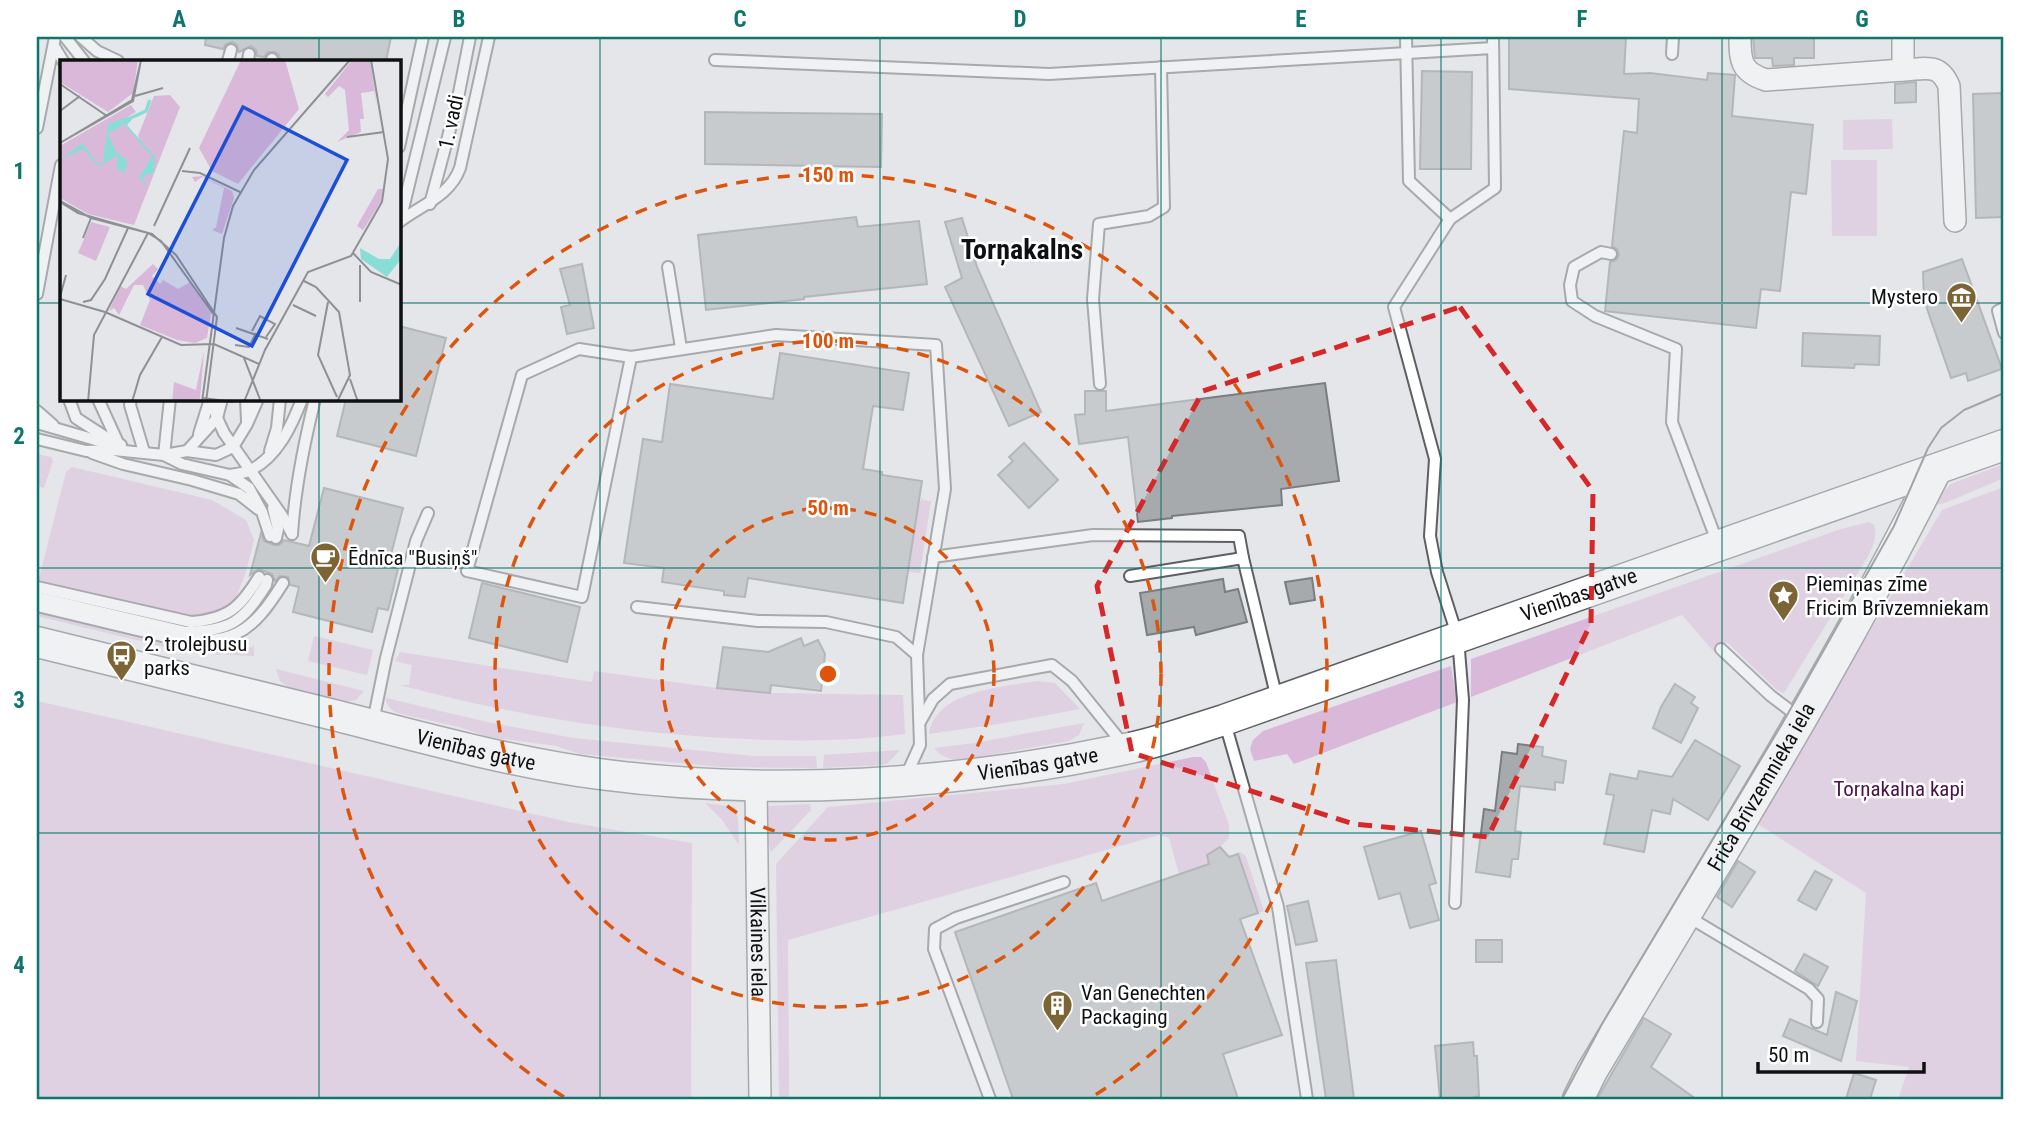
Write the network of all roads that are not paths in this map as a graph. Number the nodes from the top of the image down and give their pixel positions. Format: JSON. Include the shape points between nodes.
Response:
{"nodes":[{"id":1,"x":65,"y":37,"type":"edge"},
{"id":2,"x":81,"y":37,"type":"edge"},
{"id":3,"x":423,"y":37,"type":"edge"},
{"id":4,"x":445,"y":37,"type":"edge"},
{"id":5,"x":470,"y":37,"type":"edge"},
{"id":6,"x":489,"y":37,"type":"edge"},
{"id":7,"x":1406,"y":37,"type":"edge"},
{"id":8,"x":1673,"y":37,"type":"edge"},
{"id":9,"x":1740,"y":37,"type":"edge"},
{"id":10,"x":1903,"y":37,"type":"edge"},
{"id":11,"x":55,"y":41,"type":"edge"},
{"id":12,"x":1493,"y":42,"type":"edge"},
{"id":13,"x":1406,"y":52,"type":"junction"},
{"id":14,"x":1672,"y":54,"type":"dead end"},
{"id":15,"x":63,"y":60,"type":"edge"},
{"id":16,"x":83,"y":60,"type":"edge"},
{"id":17,"x":116,"y":60,"type":"edge"},
{"id":18,"x":715,"y":60,"type":"dead end"},
{"id":19,"x":1161,"y":68,"type":"junction"},
{"id":20,"x":1903,"y":70,"type":"junction"},
{"id":21,"x":37,"y":128,"type":"edge"},
{"id":22,"x":401,"y":138,"type":"edge"},
{"id":23,"x":60,"y":170,"type":"edge"},
{"id":24,"x":430,"y":204,"type":"junction"},
{"id":25,"x":401,"y":218,"type":"edge"},
{"id":26,"x":1450,"y":219,"type":"junction"},
{"id":27,"x":401,"y":221,"type":"edge"},
{"id":28,"x":1955,"y":221,"type":"dead end"},
{"id":29,"x":1611,"y":254,"type":"dead end"},
{"id":30,"x":668,"y":267,"type":"dead end"},
{"id":31,"x":37,"y":294,"type":"edge"},
{"id":32,"x":2004,"y":308,"type":"edge"},
{"id":33,"x":2004,"y":333,"type":"edge"},
{"id":34,"x":681,"y":348,"type":"junction"},
{"id":35,"x":631,"y":357,"type":"junction"},
{"id":36,"x":1100,"y":384,"type":"dead end"},
{"id":37,"x":70,"y":401,"type":"edge"},
{"id":38,"x":99,"y":401,"type":"edge"},
{"id":39,"x":131,"y":401,"type":"edge"},
{"id":40,"x":170,"y":401,"type":"edge"},
{"id":41,"x":210,"y":401,"type":"edge"},
{"id":42,"x":212,"y":401,"type":"edge"},
{"id":43,"x":221,"y":401,"type":"edge"},
{"id":44,"x":246,"y":401,"type":"edge"},
{"id":45,"x":257,"y":401,"type":"edge"},
{"id":46,"x":275,"y":401,"type":"edge"},
{"id":47,"x":281,"y":401,"type":"edge"},
{"id":48,"x":301,"y":401,"type":"edge"},
{"id":49,"x":315,"y":401,"type":"edge"},
{"id":50,"x":37,"y":411,"type":"edge"},
{"id":51,"x":217,"y":418,"type":"junction"},
{"id":52,"x":37,"y":423,"type":"edge"},
{"id":53,"x":247,"y":424,"type":"junction"},
{"id":54,"x":58,"y":429,"type":"junction"},
{"id":55,"x":277,"y":429,"type":"junction"},
{"id":56,"x":37,"y":439,"type":"edge"},
{"id":57,"x":197,"y":439,"type":"junction"},
{"id":58,"x":119,"y":445,"type":"junction"},
{"id":59,"x":2004,"y":445,"type":"edge"},
{"id":60,"x":233,"y":447,"type":"junction"},
{"id":61,"x":86,"y":451,"type":"junction"},
{"id":62,"x":187,"y":451,"type":"junction"},
{"id":63,"x":144,"y":452,"type":"junction"},
{"id":64,"x":164,"y":455,"type":"junction"},
{"id":65,"x":268,"y":457,"type":"junction"},
{"id":66,"x":251,"y":470,"type":"junction"},
{"id":67,"x":1936,"y":470,"type":"junction"},
{"id":68,"x":230,"y":475,"type":"junction"},
{"id":69,"x":271,"y":502,"type":"junction"},
{"id":70,"x":262,"y":512,"type":"junction"},
{"id":71,"x":428,"y":513,"type":"dead end"},
{"id":72,"x":1719,"y":547,"type":"junction"},
{"id":73,"x":933,"y":557,"type":"junction"},
{"id":74,"x":1243,"y":558,"type":"junction"},
{"id":75,"x":1130,"y":576,"type":"dead end"},
{"id":76,"x":283,"y":583,"type":"dead end"},
{"id":77,"x":37,"y":587,"type":"edge"},
{"id":78,"x":37,"y":597,"type":"edge"},
{"id":79,"x":37,"y":606,"type":"edge"},
{"id":80,"x":637,"y":607,"type":"dead end"},
{"id":81,"x":1458,"y":638,"type":"junction"},
{"id":82,"x":37,"y":642,"type":"edge"},
{"id":83,"x":1721,"y":649,"type":"dead end"},
{"id":84,"x":917,"y":655,"type":"junction"},
{"id":85,"x":1278,"y":701,"type":"junction"},
{"id":86,"x":1800,"y":718,"type":"junction"},
{"id":87,"x":1224,"y":720,"type":"junction"},
{"id":88,"x":920,"y":722,"type":"junction"},
{"id":89,"x":372,"y":725,"type":"junction"},
{"id":90,"x":1127,"y":749,"type":"junction"},
{"id":91,"x":904,"y":780,"type":"junction"},
{"id":92,"x":756,"y":786,"type":"junction"},
{"id":93,"x":1064,"y":881,"type":"dead end"},
{"id":94,"x":1455,"y":903,"type":"dead end"},
{"id":95,"x":1685,"y":914,"type":"junction"},
{"id":96,"x":1817,"y":1022,"type":"dead end"},
{"id":97,"x":760,"y":1099,"type":"edge"},
{"id":98,"x":990,"y":1099,"type":"edge"},
{"id":99,"x":1307,"y":1099,"type":"edge"},
{"id":100,"x":1578,"y":1099,"type":"edge"}],
"edges":[{"from":1,"to":16,"type":"lane"},
{"from":2,"to":17,"type":"lane"},
{"from":3,"to":22,"type":"lane"},
{"from":4,"to":25,"type":"lane"},
{"from":5,"to":24,"type":"lane"},
{"from":6,"to":24,"type":"lane","name":"1. vadi","via":[[456,180]]},
{"from":7,"to":13,"type":"lane"},
{"from":8,"to":14,"type":"lane"},
{"from":9,"to":20,"type":"street","via":[[1745,68],[1766,80]]},
{"from":10,"to":20,"type":"street"},
{"from":11,"to":15,"type":"lane"},
{"from":11,"to":21,"type":"lane"},
{"from":12,"to":13,"type":"lane"},
{"from":12,"to":26,"type":"lane","via":[[1495,188]]},
{"from":13,"to":19,"type":"lane"},
{"from":13,"to":26,"type":"lane","via":[[1409,181]]},
{"from":18,"to":19,"type":"lane","via":[[1049,74]]},
{"from":19,"to":36,"type":"lane","via":[[1164,206],[1149,216],[1099,224],[1093,299]]},
{"from":20,"to":28,"type":"street","via":[[1935,68],[1950,86]]},
{"from":23,"to":31,"type":"lane"},
{"from":24,"to":27,"type":"lane","name":"1. vadi"},
{"from":26,"to":81,"type":"lane","via":[[1394,307],[1435,459],[1430,536]]},
{"from":29,"to":72,"type":"lane","via":[[1601,252],[1574,267],[1572,301],[1595,316],[1676,349],[1672,422]]},
{"from":30,"to":34,"type":"lane"},
{"from":32,"to":33,"type":"lane","via":[[1998,311]]},
{"from":34,"to":35,"type":"lane"},
{"from":34,"to":73,"type":"lane","via":[[776,335],[936,345],[945,489]]},
{"from":35,"to":35,"type":"lane","via":[[579,349],[522,375],[467,571],[582,597]]},
{"from":37,"to":58,"type":"lane","via":[[76,418]]},
{"from":38,"to":58,"type":"lane"},
{"from":39,"to":63,"type":"lane"},
{"from":40,"to":64,"type":"lane"},
{"from":41,"to":57,"type":"lane"},
{"from":42,"to":51,"type":"lane"},
{"from":43,"to":51,"type":"lane"},
{"from":44,"to":53,"type":"lane"},
{"from":45,"to":53,"type":"lane"},
{"from":46,"to":55,"type":"lane"},
{"from":47,"to":55,"type":"lane"},
{"from":48,"to":65,"type":"lane","via":[[291,428]]},
{"from":49,"to":69,"type":"lane","via":[[292,538],[284,517]]},
{"from":50,"to":54,"type":"lane"},
{"from":51,"to":57,"type":"lane"},
{"from":51,"to":60,"type":"lane"},
{"from":52,"to":54,"type":"lane"},
{"from":53,"to":60,"type":"lane"},
{"from":54,"to":58,"type":"lane"},
{"from":55,"to":65,"type":"lane"},
{"from":56,"to":61,"type":"lane"},
{"from":57,"to":62,"type":"lane"},
{"from":58,"to":63,"type":"lane"},
{"from":59,"to":67,"type":"main road","name":"Vienības gatve"},
{"from":60,"to":62,"type":"lane","via":[[216,455]]},
{"from":60,"to":66,"type":"lane"},
{"from":61,"to":63,"type":"lane"},
{"from":61,"to":70,"type":"lane","via":[[239,494]]},
{"from":62,"to":64,"type":"lane"},
{"from":63,"to":64,"type":"lane"},
{"from":64,"to":68,"type":"lane"},
{"from":65,"to":66,"type":"lane"},
{"from":66,"to":68,"type":"lane"},
{"from":66,"to":69,"type":"lane"},
{"from":67,"to":72,"type":"main road","name":"Vienības gatve"},
{"from":67,"to":86,"type":"main road","name":"Friča Brīvzemnieka iela"},
{"from":68,"to":70,"type":"lane","via":[[249,488]]},
{"from":69,"to":70,"type":"lane","via":[[278,529],[273,537]]},
{"from":71,"to":89,"type":"lane","via":[[416,541]]},
{"from":72,"to":81,"type":"main road","name":"Vienības gatve"},
{"from":73,"to":74,"type":"lane","via":[[1106,535],[1239,537]]},
{"from":73,"to":84,"type":"lane"},
{"from":74,"to":75,"type":"lane"},
{"from":74,"to":85,"type":"lane"},
{"from":76,"to":79,"type":"lane","via":[[266,610],[243,632],[220,640],[170,639]]},
{"from":77,"to":78,"type":"lane","via":[[191,622],[226,614],[263,579],[266,585],[246,615],[223,627],[186,632]]},
{"from":80,"to":84,"type":"lane","via":[[758,621],[826,622],[896,637]]},
{"from":81,"to":85,"type":"main road","name":"Vienības gatve"},
{"from":81,"to":94,"type":"lane","via":[[1463,700]]},
{"from":82,"to":89,"type":"main road","name":"Vienības gatve"},
{"from":83,"to":86,"type":"lane"},
{"from":84,"to":88,"type":"lane"},
{"from":85,"to":87,"type":"main road","name":"Vienības gatve"},
{"from":86,"to":95,"type":"main road","name":"Friča Brīvzemnieka iela"},
{"from":87,"to":90,"type":"main road","name":"Vienības gatve"},
{"from":87,"to":99,"type":"lane","via":[[1278,907]]},
{"from":88,"to":90,"type":"lane","via":[[933,699],[950,684],[1052,665],[1072,681]]},
{"from":88,"to":91,"type":"lane","via":[[920,745]]},
{"from":89,"to":92,"type":"main road","name":"Vienības gatve","via":[[499,757],[599,774]]},
{"from":90,"to":91,"type":"main road","name":"Vienības gatve"},
{"from":91,"to":92,"type":"main road","name":"Vienības gatve"},
{"from":92,"to":97,"type":"street","name":"Vilkaines iela"},
{"from":93,"to":98,"type":"lane","via":[[935,929],[934,949]]},
{"from":95,"to":96,"type":"lane","via":[[1809,989],[1818,999]]},
{"from":95,"to":100,"type":"main road","name":"Friča Brīvzemnieka iela"}]}
